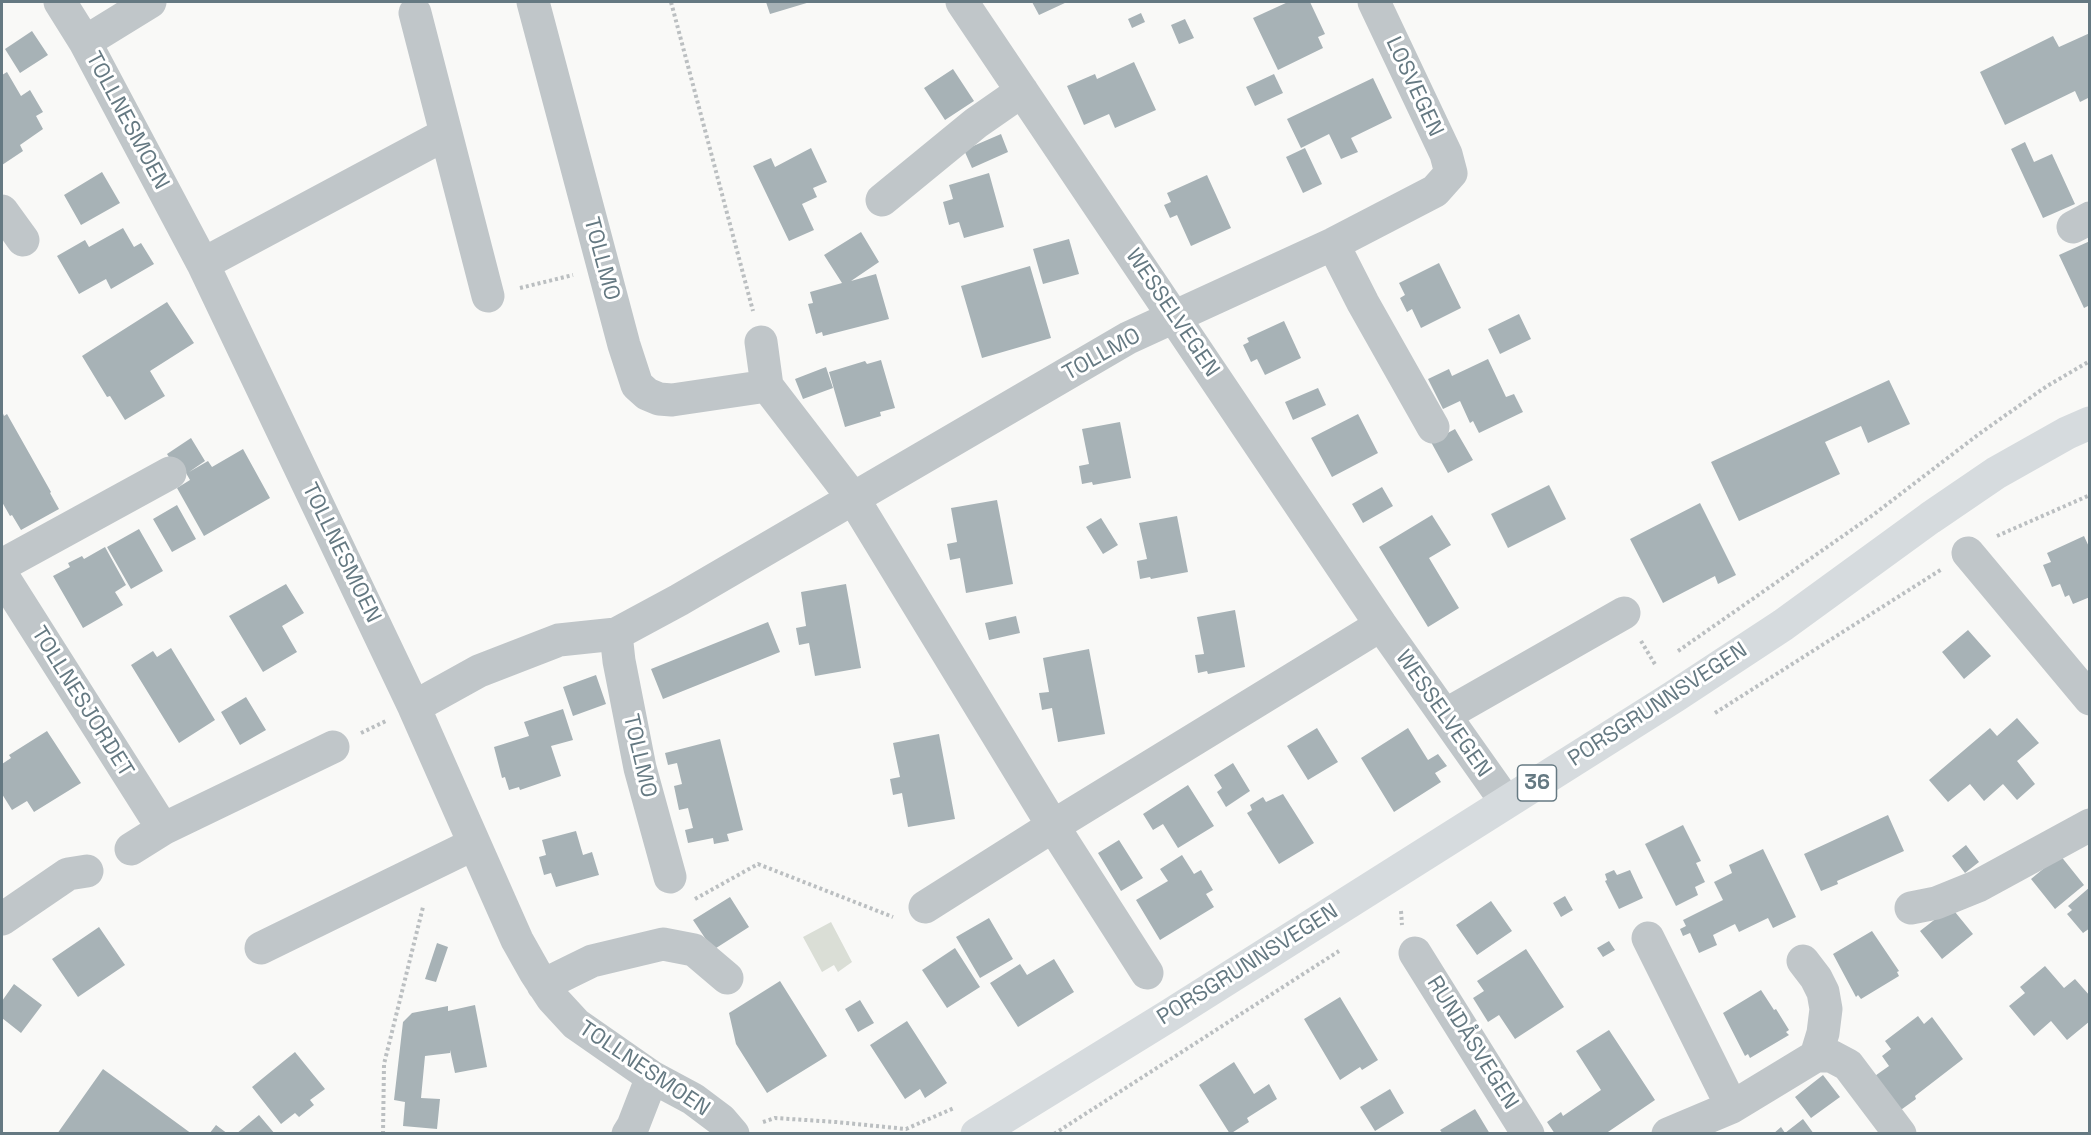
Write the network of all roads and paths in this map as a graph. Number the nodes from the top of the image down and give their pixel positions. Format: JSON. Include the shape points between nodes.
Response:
{"nodes":[{"id":1,"x":60,"y":2,"type":"edge"},
{"id":2,"x":150,"y":2,"type":"edge"},
{"id":3,"x":533,"y":2,"type":"edge"},
{"id":4,"x":671,"y":2,"type":"edge"},
{"id":5,"x":962,"y":2,"type":"edge"},
{"id":6,"x":1374,"y":2,"type":"edge"},
{"id":7,"x":415,"y":13,"type":"dead end"},
{"id":8,"x":85,"y":42,"type":"junction"},
{"id":9,"x":1023,"y":90,"type":"junction"},
{"id":10,"x":446,"y":134,"type":"junction"},
{"id":11,"x":1451,"y":173,"type":"joint"},
{"id":12,"x":882,"y":200,"type":"dead end"},
{"id":13,"x":2,"y":211,"type":"edge"},
{"id":14,"x":23,"y":240,"type":"dead end"},
{"id":15,"x":1333,"y":244,"type":"junction"},
{"id":16,"x":202,"y":264,"type":"junction"},
{"id":17,"x":603,"y":268,"type":"junction"},
{"id":18,"x":488,"y":296,"type":"joint"},
{"id":19,"x":1174,"y":316,"type":"junction"},
{"id":20,"x":761,"y":342,"type":"joint"},
{"id":21,"x":2090,"y":361,"type":"edge"},
{"id":22,"x":767,"y":386,"type":"junction"},
{"id":23,"x":2090,"y":423,"type":"edge"},
{"id":24,"x":1433,"y":427,"type":"dead end"},
{"id":25,"x":170,"y":472,"type":"dead end"},
{"id":26,"x":2090,"y":495,"type":"edge"},
{"id":27,"x":853,"y":498,"type":"junction"},
{"id":28,"x":1968,"y":553,"type":"junction"},
{"id":29,"x":2,"y":565,"type":"edge"},
{"id":30,"x":2,"y":575,"type":"edge"},
{"id":31,"x":1623,"y":613,"type":"dead end"},
{"id":32,"x":1381,"y":625,"type":"junction"},
{"id":33,"x":616,"y":634,"type":"junction"},
{"id":34,"x":1674,"y":654,"type":"dead end"},
{"id":35,"x":1665,"y":660,"type":"dead end"},
{"id":36,"x":1675,"y":696,"type":"junction"},
{"id":37,"x":2090,"y":699,"type":"edge"},
{"id":38,"x":414,"y":707,"type":"junction"},
{"id":39,"x":1444,"y":715,"type":"junction"},
{"id":40,"x":1706,"y":719,"type":"dead end"},
{"id":41,"x":333,"y":747,"type":"joint"},
{"id":42,"x":1506,"y":802,"type":"junction"},
{"id":43,"x":2090,"y":825,"type":"edge"},
{"id":44,"x":1053,"y":826,"type":"junction"},
{"id":45,"x":163,"y":829,"type":"junction"},
{"id":46,"x":474,"y":844,"type":"junction"},
{"id":47,"x":130,"y":849,"type":"dead end"},
{"id":48,"x":431,"y":865,"type":"junction"},
{"id":49,"x":87,"y":871,"type":"dead end"},
{"id":50,"x":670,"y":877,"type":"dead end"},
{"id":51,"x":1410,"y":905,"type":"dead end"},
{"id":52,"x":925,"y":907,"type":"joint"},
{"id":53,"x":1911,"y":908,"type":"dead end"},
{"id":54,"x":1391,"y":917,"type":"dead end"},
{"id":55,"x":2,"y":919,"type":"edge"},
{"id":56,"x":1648,"y":938,"type":"dead end"},
{"id":57,"x":663,"y":944,"type":"junction"},
{"id":58,"x":261,"y":948,"type":"dead end"},
{"id":59,"x":1341,"y":950,"type":"dead end"},
{"id":60,"x":1415,"y":953,"type":"dead end"},
{"id":61,"x":1803,"y":961,"type":"dead end"},
{"id":62,"x":1147,"y":973,"type":"dead end"},
{"id":63,"x":727,"y":978,"type":"dead end"},
{"id":64,"x":543,"y":985,"type":"junction"},
{"id":65,"x":1816,"y":1056,"type":"junction"},
{"id":66,"x":652,"y":1077,"type":"junction"},
{"id":67,"x":958,"y":1106,"type":"dead end"},
{"id":68,"x":1732,"y":1107,"type":"junction"},
{"id":69,"x":764,"y":1121,"type":"dead end"},
{"id":70,"x":906,"y":1129,"type":"junction"},
{"id":71,"x":1691,"y":1130,"type":"edge"},
{"id":72,"x":383,"y":1134,"type":"edge"},
{"id":73,"x":628,"y":1134,"type":"edge"},
{"id":74,"x":733,"y":1134,"type":"edge"},
{"id":75,"x":909,"y":1134,"type":"edge"},
{"id":76,"x":977,"y":1134,"type":"edge"},
{"id":77,"x":1054,"y":1134,"type":"edge"},
{"id":78,"x":1528,"y":1134,"type":"edge"},
{"id":79,"x":1900,"y":1134,"type":"edge"}],
"edges":[{"from":1,"to":8,"type":"street","name":"TOLLNESMOEN"},
{"from":2,"to":8,"type":"street","name":"TOLLNESMOEN"},
{"from":3,"to":17,"type":"street","name":"TOLLMO"},
{"from":4,"to":20,"type":"path"},
{"from":5,"to":9,"type":"street","name":"WESSELVEGEN"},
{"from":6,"to":11,"type":"street","name":"LOSVEGEN","via":[[1446,154]]},
{"from":7,"to":10,"type":"street"},
{"from":8,"to":16,"type":"street","name":"TOLLNESMOEN"},
{"from":9,"to":12,"type":"street"},
{"from":9,"to":19,"type":"street","name":"WESSELVEGEN"},
{"from":10,"to":16,"type":"street"},
{"from":10,"to":18,"type":"street"},
{"from":11,"to":15,"type":"street","name":"TOLLMO","via":[[1435,191]]},
{"from":13,"to":14,"type":"street"},
{"from":15,"to":19,"type":"street","name":"TOLLMO"},
{"from":15,"to":24,"type":"street"},
{"from":16,"to":38,"type":"street","name":"TOLLNESMOEN"},
{"from":17,"to":18,"type":"path"},
{"from":17,"to":22,"type":"street","name":"TOLLMO","via":[[637,385],[646,394],[672,400]]},
{"from":19,"to":27,"type":"street","name":"TOLLMO","via":[[1128,338]]},
{"from":19,"to":32,"type":"street","name":"WESSELVEGEN"},
{"from":20,"to":22,"type":"street"},
{"from":21,"to":34,"type":"path","via":[[2047,386],[1873,515]]},
{"from":22,"to":27,"type":"street"},
{"from":23,"to":36,"type":"highway","name":"PORSGRUNNSVEGEN","number":"36","via":[[1996,473],[1783,625]]},
{"from":25,"to":29,"type":"street"},
{"from":26,"to":28,"type":"path","via":[[2005,531]]},
{"from":27,"to":33,"type":"street","name":"TOLLMO"},
{"from":27,"to":44,"type":"street"},
{"from":28,"to":37,"type":"street"},
{"from":28,"to":40,"type":"path"},
{"from":30,"to":45,"type":"street","name":"TOLLNESJORDET"},
{"from":31,"to":39,"type":"street"},
{"from":32,"to":39,"type":"street","name":"WESSELVEGEN"},
{"from":32,"to":44,"type":"street"},
{"from":33,"to":38,"type":"street","name":"TOLLMO","via":[[559,640],[479,671]]},
{"from":33,"to":50,"type":"street","name":"TOLLMO","via":[[640,768]]},
{"from":35,"to":36,"type":"path","via":[[1656,666]]},
{"from":36,"to":42,"type":"highway","name":"PORSGRUNNSVEGEN","number":"36"},
{"from":38,"to":41,"type":"path"},
{"from":38,"to":46,"type":"street","name":"TOLLNESMOEN"},
{"from":39,"to":42,"type":"street","name":"WESSELVEGEN"},
{"from":41,"to":45,"type":"street"},
{"from":42,"to":76,"type":"highway","name":"PORSGRUNNSVEGEN","number":"36"},
{"from":43,"to":53,"type":"street","via":[[1978,886],[1936,903]]},
{"from":44,"to":52,"type":"street"},
{"from":44,"to":62,"type":"street"},
{"from":45,"to":47,"type":"street"},
{"from":46,"to":48,"type":"street"},
{"from":46,"to":64,"type":"street","name":"TOLLNESMOEN","via":[[517,940]]},
{"from":48,"to":58,"type":"street"},
{"from":48,"to":72,"type":"path","via":[[384,1064]]},
{"from":49,"to":55,"type":"street","via":[[68,874]]},
{"from":51,"to":54,"type":"path"},
{"from":52,"to":57,"type":"path","via":[[897,918],[758,864],[676,910]]},
{"from":56,"to":68,"type":"street"},
{"from":57,"to":63,"type":"street","via":[[694,950]]},
{"from":57,"to":64,"type":"street","via":[[591,962]]},
{"from":59,"to":77,"type":"path"},
{"from":60,"to":78,"type":"street","name":"RUNDÅSVEGEN"},
{"from":61,"to":65,"type":"street","via":[[1823,992],[1826,1009]]},
{"from":64,"to":66,"type":"street","name":"TOLLNESMOEN","via":[[576,1024]]},
{"from":65,"to":68,"type":"street"},
{"from":65,"to":79,"type":"street","via":[[1831,1056],[1848,1065]]},
{"from":66,"to":73,"type":"street"},
{"from":66,"to":74,"type":"street","name":"TOLLNESMOEN","via":[[693,1099]]},
{"from":67,"to":70,"type":"path"},
{"from":68,"to":71,"type":"street"},
{"from":69,"to":70,"type":"path","via":[[775,1118]]},
{"from":70,"to":75,"type":"path"}]}
